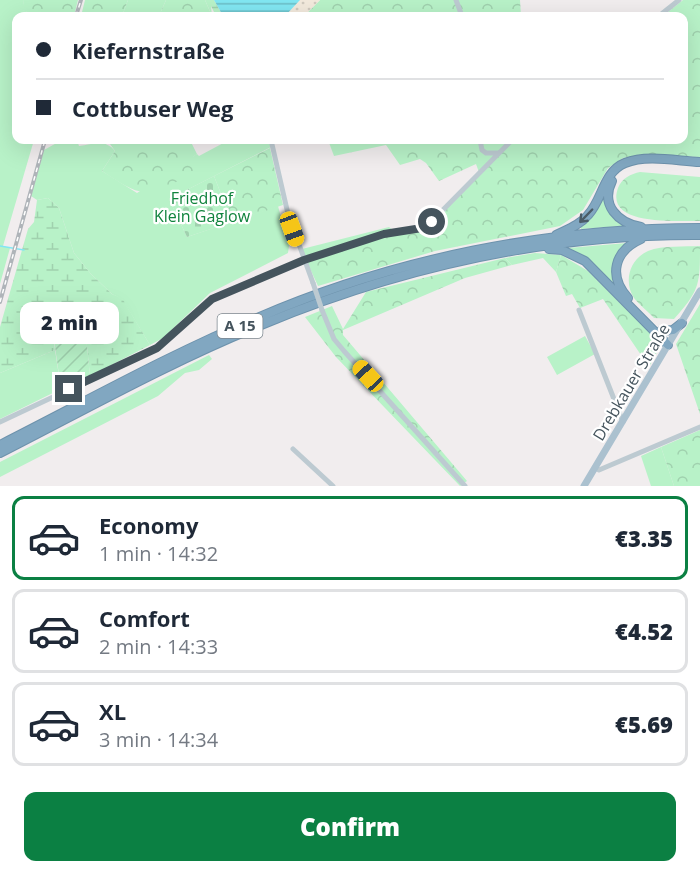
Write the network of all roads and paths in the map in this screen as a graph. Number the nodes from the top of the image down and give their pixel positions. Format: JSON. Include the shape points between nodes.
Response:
{"nodes":[{"id":1,"x":679,"y":0,"type":"edge"},
{"id":2,"x":663,"y":12,"type":"edge"},
{"id":3,"x":272,"y":144,"type":"edge"},
{"id":4,"x":482,"y":144,"type":"edge"},
{"id":5,"x":508,"y":144,"type":"edge"},
{"id":6,"x":499,"y":153,"type":"junction"},
{"id":7,"x":700,"y":164,"type":"edge"},
{"id":8,"x":700,"y":228,"type":"edge"},
{"id":9,"x":655,"y":229,"type":"junction"},
{"id":10,"x":700,"y":235,"type":"edge"},
{"id":11,"x":648,"y":236,"type":"junction"},
{"id":12,"x":548,"y":238,"type":"junction"},
{"id":13,"x":536,"y":247,"type":"junction"},
{"id":14,"x":304,"y":260,"type":"junction"},
{"id":15,"x":700,"y":291,"type":"edge"},
{"id":16,"x":579,"y":310,"type":"dead end"},
{"id":17,"x":682,"y":322,"type":"junction"},
{"id":18,"x":661,"y":331,"type":"junction"},
{"id":19,"x":670,"y":343,"type":"junction"},
{"id":20,"x":0,"y":422,"type":"edge"},
{"id":21,"x":623,"y":422,"type":"junction"},
{"id":22,"x":700,"y":427,"type":"edge"},
{"id":23,"x":0,"y":445,"type":"edge"},
{"id":24,"x":293,"y":449,"type":"dead end"},
{"id":25,"x":0,"y":453,"type":"edge"},
{"id":26,"x":595,"y":468,"type":"junction"},
{"id":27,"x":333,"y":486,"type":"edge"},
{"id":28,"x":465,"y":486,"type":"edge"},
{"id":29,"x":584,"y":486,"type":"edge"}],
"edges":[{"from":1,"to":2,"type":"street"},
{"from":3,"to":14,"type":"street","via":[[288,214]]},
{"from":4,"to":6,"type":"street","via":[[486,153]]},
{"from":5,"to":6,"type":"street"},
{"from":6,"to":14,"type":"street","via":[[422,228],[384,234]]},
{"from":7,"to":9,"type":"highway","via":[[635,165],[613,178],[608,198],[614,213],[626,223]]},
{"from":7,"to":12,"type":"highway","one_way":true,"via":[[642,159],[620,166],[609,176],[587,216]]},
{"from":8,"to":9,"type":"highway","number":"A 15"},
{"from":9,"to":12,"type":"highway","number":"A 15"},
{"from":10,"to":11,"type":"highway","number":"A 15"},
{"from":11,"to":13,"type":"highway","number":"A 15"},
{"from":11,"to":18,"type":"highway","via":[[629,244],[619,255],[616,278],[626,295]]},
{"from":12,"to":23,"type":"highway","number":"A 15","via":[[417,264],[322,293],[164,361]]},
{"from":13,"to":19,"type":"highway","via":[[562,250],[585,261]]},
{"from":13,"to":25,"type":"highway","number":"A 15","via":[[398,276],[261,325]]},
{"from":14,"to":20,"type":"street","via":[[212,299],[157,348]]},
{"from":14,"to":28,"type":"street","bridge":true,"via":[[334,339]]},
{"from":15,"to":17,"type":"main road","name":"Drebkauer Straße"},
{"from":16,"to":21,"type":"street"},
{"from":17,"to":18,"type":"highway","via":[[673,330]]},
{"from":17,"to":19,"type":"main road","name":"Drebkauer Straße"},
{"from":18,"to":19,"type":"highway"},
{"from":19,"to":21,"type":"main road","name":"Drebkauer Straße"},
{"from":21,"to":26,"type":"main road","name":"Drebkauer Straße"},
{"from":22,"to":26,"type":"street","via":[[599,470]]},
{"from":24,"to":27,"type":"street"},
{"from":26,"to":29,"type":"main road","name":"Drebkauer Straße"}]}
